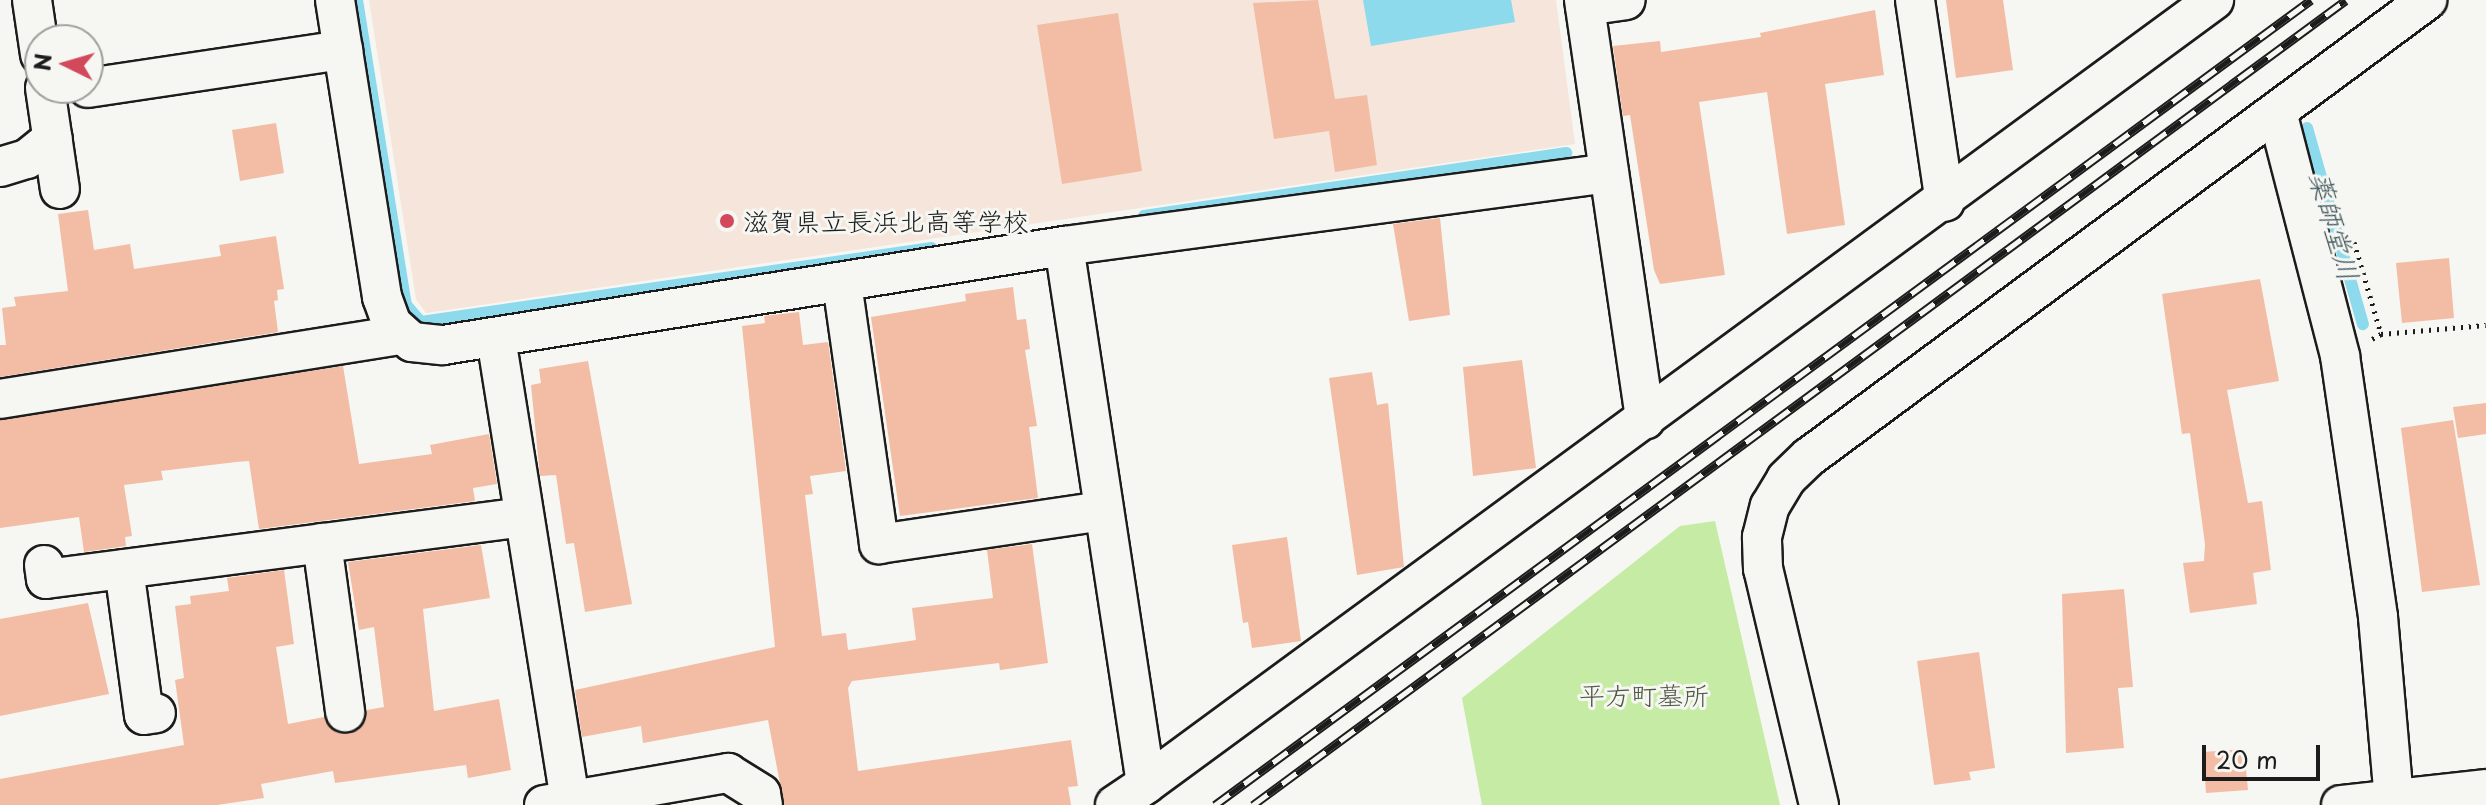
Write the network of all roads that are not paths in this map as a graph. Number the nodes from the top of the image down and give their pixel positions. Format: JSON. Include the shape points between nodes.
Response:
{"nodes":[{"id":1,"x":32,"y":0,"type":"edge"},
{"id":2,"x":335,"y":0,"type":"edge"},
{"id":3,"x":1626,"y":0,"type":"edge"},
{"id":4,"x":1915,"y":0,"type":"edge"},
{"id":5,"x":2214,"y":0,"type":"edge"},
{"id":6,"x":2427,"y":0,"type":"edge"},
{"id":7,"x":1584,"y":3,"type":"edge"},
{"id":8,"x":36,"y":24,"type":"edge"},
{"id":9,"x":343,"y":50,"type":"junction"},
{"id":10,"x":104,"y":86,"type":"edge"},
{"id":11,"x":47,"y":104,"type":"edge"},
{"id":12,"x":2277,"y":112,"type":"junction"},
{"id":13,"x":53,"y":138,"type":"junction"},
{"id":14,"x":0,"y":167,"type":"edge"},
{"id":15,"x":1609,"y":173,"type":"junction"},
{"id":16,"x":60,"y":189,"type":"dead end"},
{"id":17,"x":1945,"y":202,"type":"junction"},
{"id":18,"x":1064,"y":246,"type":"junction"},
{"id":19,"x":842,"y":283,"type":"junction"},
{"id":20,"x":400,"y":335,"type":"junction"},
{"id":21,"x":496,"y":338,"type":"junction"},
{"id":22,"x":0,"y":399,"type":"edge"},
{"id":23,"x":1645,"y":420,"type":"junction"},
{"id":24,"x":1102,"y":511,"type":"junction"},
{"id":25,"x":523,"y":517,"type":"junction"},
{"id":26,"x":322,"y":543,"type":"junction"},
{"id":27,"x":44,"y":565,"type":"dead end"},
{"id":28,"x":124,"y":569,"type":"junction"},
{"id":29,"x":345,"y":712,"type":"dead end"},
{"id":30,"x":156,"y":713,"type":"dead end"},
{"id":31,"x":1146,"y":784,"type":"junction"},
{"id":32,"x":2486,"y":789,"type":"edge"},
{"id":33,"x":2394,"y":799,"type":"junction"},
{"id":34,"x":561,"y":804,"type":"edge"},
{"id":35,"x":763,"y":805,"type":"edge"},
{"id":36,"x":1115,"y":805,"type":"edge"},
{"id":37,"x":1819,"y":805,"type":"edge"},
{"id":38,"x":2341,"y":805,"type":"edge"}],
"edges":[{"from":1,"to":8,"type":"street"},
{"from":2,"to":9,"type":"street"},
{"from":3,"to":7,"type":"street"},
{"from":4,"to":17,"type":"street"},
{"from":5,"to":17,"type":"street"},
{"from":6,"to":12,"type":"street"},
{"from":7,"to":15,"type":"street"},
{"from":9,"to":10,"type":"street"},
{"from":9,"to":20,"type":"street","via":[[382,297]]},
{"from":11,"to":13,"type":"street"},
{"from":12,"to":33,"type":"street","via":[[2340,356],[2378,617]]},
{"from":12,"to":37,"type":"street","via":[[1786,479],[1770,506],[1762,537],[1763,569]]},
{"from":13,"to":14,"type":"street","via":[[27,159]]},
{"from":13,"to":16,"type":"street"},
{"from":15,"to":18,"type":"street"},
{"from":15,"to":23,"type":"street"},
{"from":17,"to":23,"type":"street"},
{"from":18,"to":19,"type":"street"},
{"from":18,"to":24,"type":"street"},
{"from":19,"to":21,"type":"street"},
{"from":19,"to":24,"type":"street","via":[[879,544]]},
{"from":20,"to":21,"type":"street","via":[[426,345]]},
{"from":20,"to":22,"type":"street"},
{"from":21,"to":25,"type":"street"},
{"from":23,"to":31,"type":"street"},
{"from":24,"to":31,"type":"street"},
{"from":25,"to":26,"type":"street"},
{"from":25,"to":34,"type":"street"},
{"from":26,"to":28,"type":"street"},
{"from":26,"to":29,"type":"street"},
{"from":27,"to":28,"type":"street","via":[[46,579]]},
{"from":28,"to":30,"type":"street","via":[[144,715]]},
{"from":31,"to":36,"type":"street"},
{"from":32,"to":33,"type":"street"},
{"from":33,"to":38,"type":"street"},
{"from":34,"to":35,"type":"street","via":[[728,773],[761,794]]}]}
